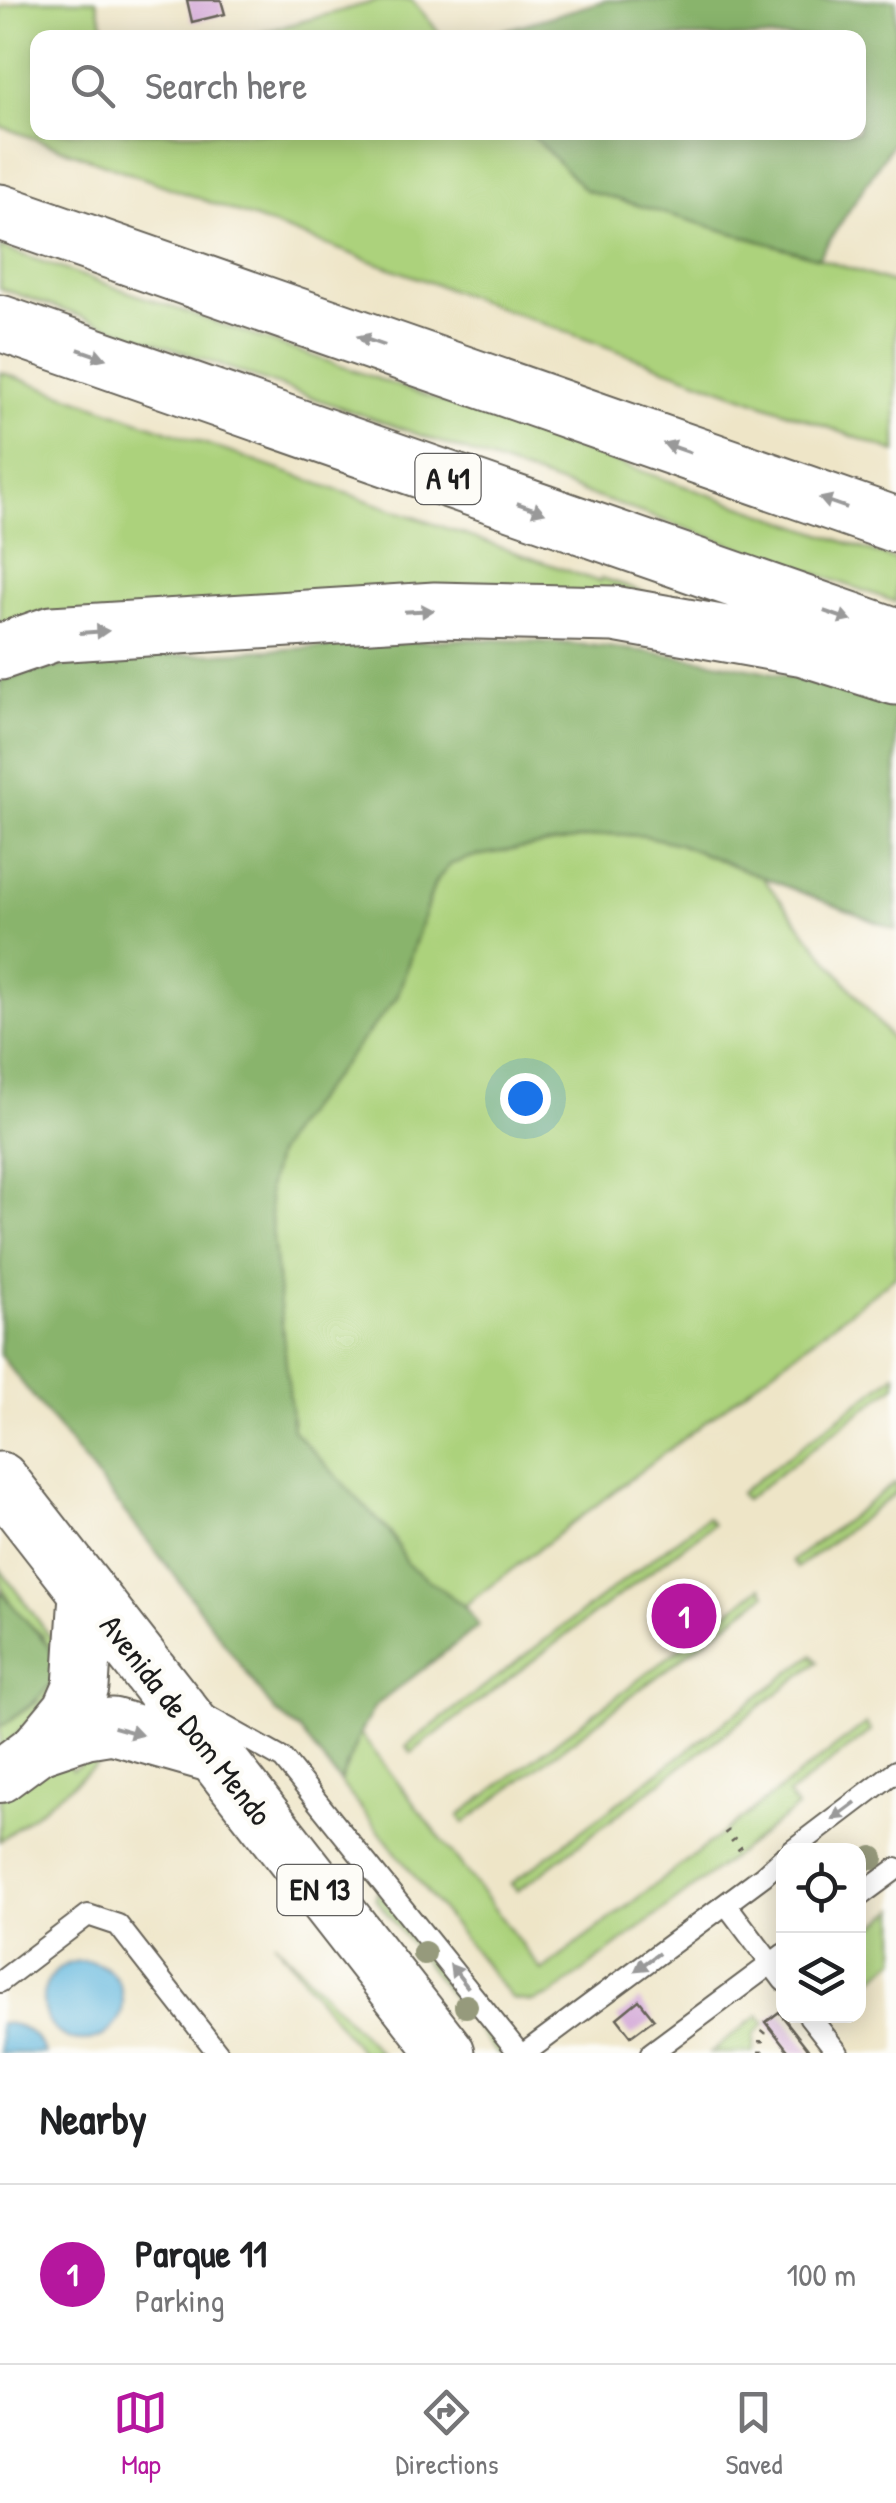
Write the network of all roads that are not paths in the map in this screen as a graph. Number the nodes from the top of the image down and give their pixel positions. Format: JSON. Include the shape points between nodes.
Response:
{"nodes":[{"id":1,"x":0,"y":200,"type":"edge"},
{"id":2,"x":0,"y":212,"type":"edge"},
{"id":3,"x":55,"y":230,"type":"junction"},
{"id":4,"x":0,"y":323,"type":"edge"},
{"id":5,"x":896,"y":525,"type":"edge"},
{"id":6,"x":896,"y":636,"type":"edge"},
{"id":7,"x":0,"y":652,"type":"edge"},
{"id":8,"x":896,"y":677,"type":"edge"},
{"id":9,"x":0,"y":1480,"type":"edge"},
{"id":10,"x":87,"y":1594,"type":"junction"},
{"id":11,"x":164,"y":1692,"type":"junction"},
{"id":12,"x":214,"y":1755,"type":"junction"},
{"id":13,"x":21,"y":1760,"type":"edge"},
{"id":14,"x":896,"y":1771,"type":"edge"},
{"id":15,"x":801,"y":1843,"type":"edge"},
{"id":16,"x":776,"y":1863,"type":"edge"},
{"id":17,"x":896,"y":1869,"type":"edge"},
{"id":18,"x":866,"y":1892,"type":"edge"},
{"id":19,"x":726,"y":1904,"type":"junction"},
{"id":20,"x":776,"y":1958,"type":"edge"},
{"id":21,"x":776,"y":1960,"type":"edge"},
{"id":22,"x":0,"y":1982,"type":"edge"},
{"id":23,"x":814,"y":2023,"type":"edge"},
{"id":24,"x":218,"y":2053,"type":"edge"},
{"id":25,"x":447,"y":2053,"type":"edge"},
{"id":26,"x":522,"y":2053,"type":"edge"},
{"id":27,"x":652,"y":2053,"type":"edge"},
{"id":28,"x":838,"y":2053,"type":"edge"}],
"edges":[{"from":1,"to":3,"type":"main road"},
{"from":2,"to":3,"type":"main road"},
{"from":5,"to":3,"type":"main road","one_way":true},
{"from":4,"to":6,"type":"main road","number":"A 41","one_way":true},
{"from":7,"to":8,"type":"main road","one_way":true,"via":[[52,634],[436,610],[614,614],[804,648]]},
{"from":9,"to":10,"type":"main road","name":"Avenida de Dom Mendo","number":"EN 13"},
{"from":10,"to":11,"type":"main road","name":"Avenida de Dom Mendo","number":"EN 13"},
{"from":10,"to":13,"type":"main road","via":[[81,1687],[72,1710]]},
{"from":11,"to":12,"type":"main road","name":"Avenida de Dom Mendo","number":"EN 13"},
{"from":26,"to":11,"type":"lane","one_way":true,"via":[[283,1759]]},
{"from":13,"to":12,"type":"main road","one_way":true,"via":[[87,1730],[112,1726]]},
{"from":12,"to":25,"type":"main road","name":"Avenida de Dom Mendo","number":"EN 13"},
{"from":14,"to":15,"type":"lane","one_way":true},
{"from":16,"to":19,"type":"lane"},
{"from":17,"to":18,"type":"lane"},
{"from":19,"to":20,"type":"lane"},
{"from":19,"to":26,"type":"lane","one_way":true},
{"from":21,"to":27,"type":"lane"},
{"from":22,"to":24,"type":"lane","via":[[88,1915],[118,1925]]},
{"from":23,"to":28,"type":"lane"}]}
